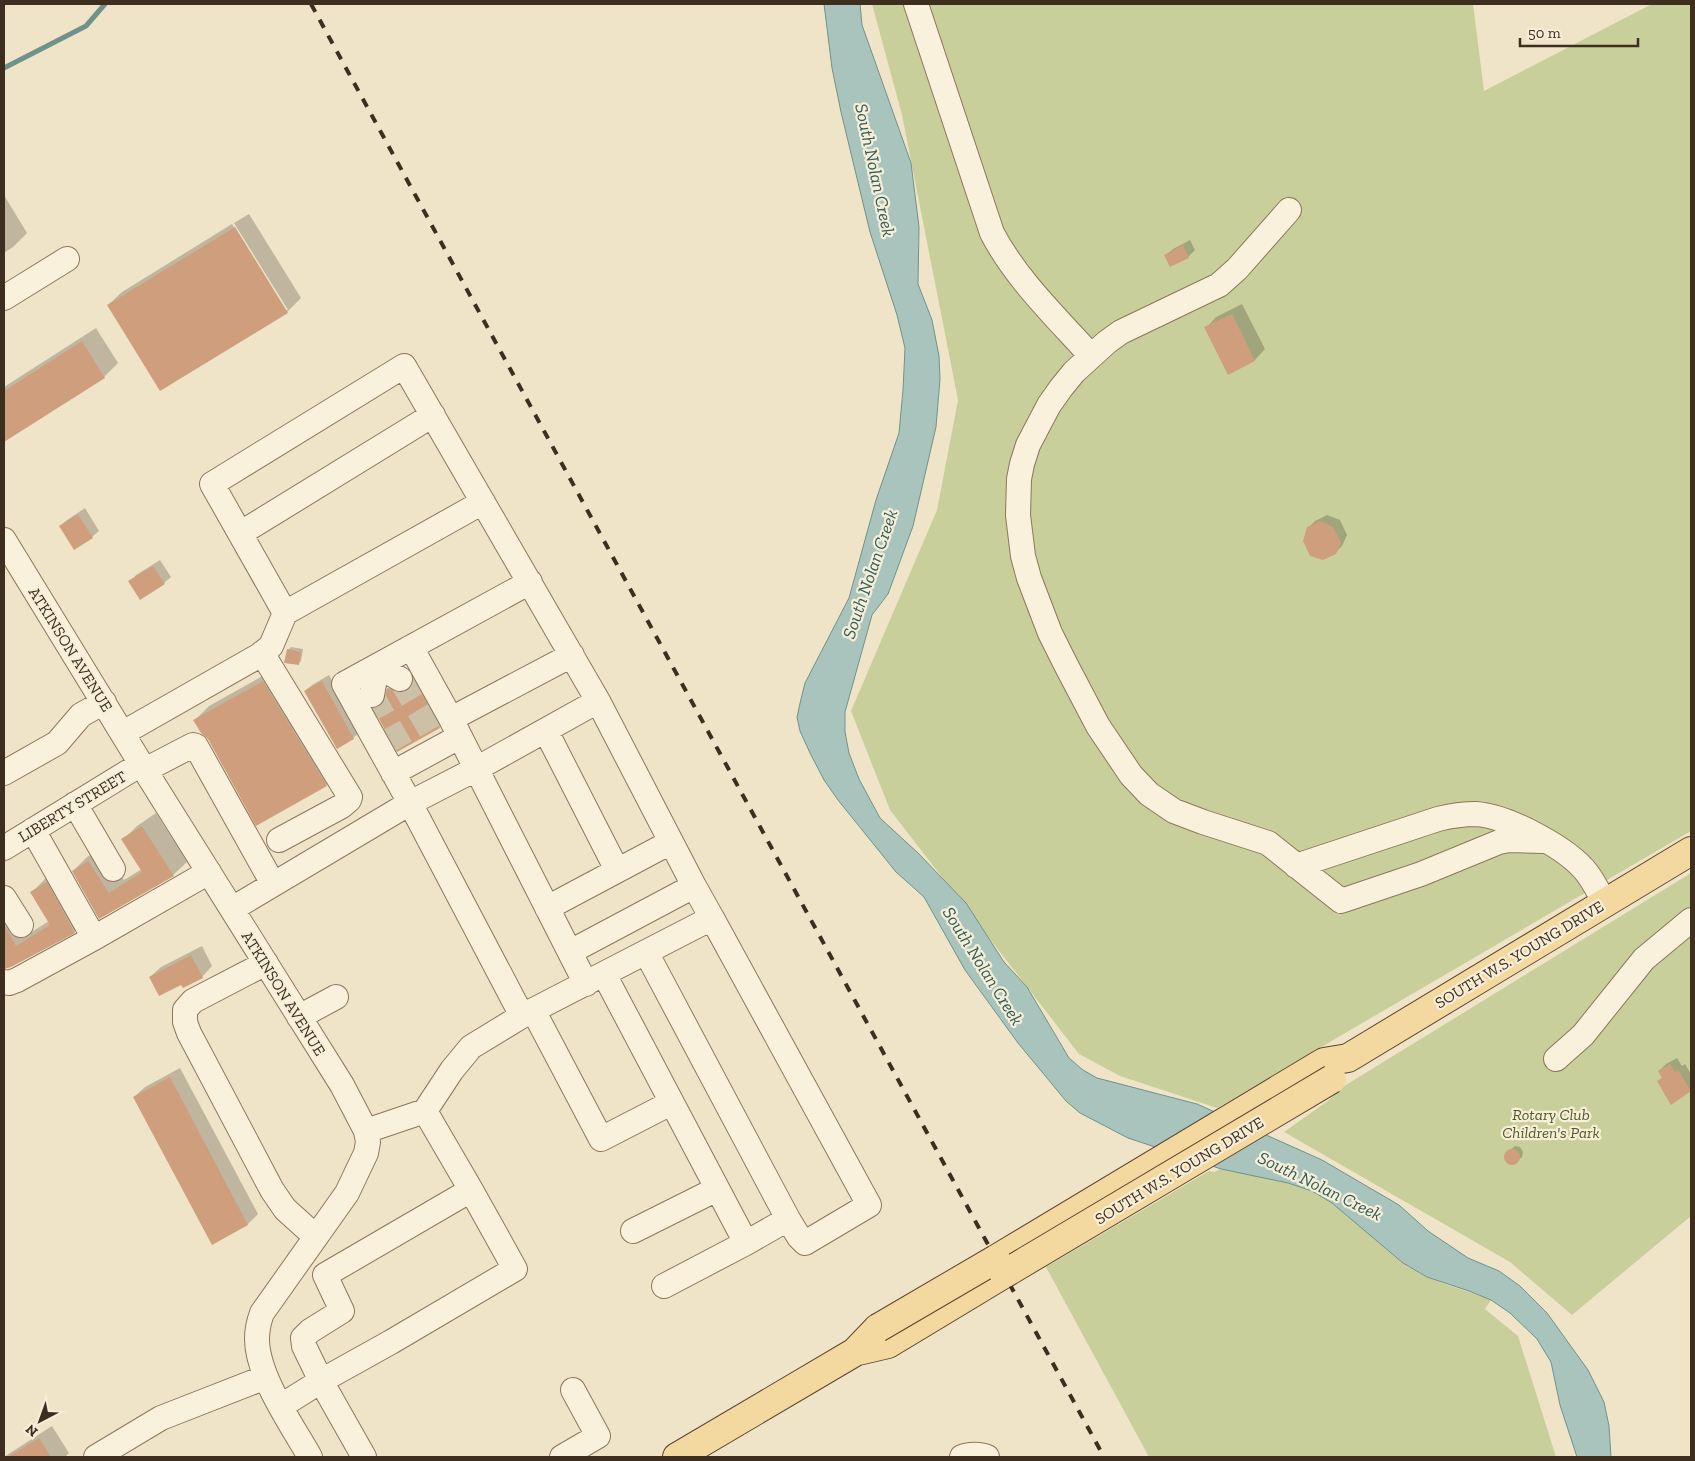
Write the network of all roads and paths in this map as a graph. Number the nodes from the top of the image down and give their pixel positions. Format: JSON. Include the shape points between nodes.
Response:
{"nodes":[{"id":1,"x":916,"y":4,"type":"edge"},
{"id":2,"x":1289,"y":210,"type":"dead end"},
{"id":3,"x":67,"y":259,"type":"dead end"},
{"id":4,"x":4,"y":298,"type":"edge"},
{"id":5,"x":1091,"y":356,"type":"junction"},
{"id":6,"x":433,"y":416,"type":"junction"},
{"id":7,"x":483,"y":502,"type":"junction"},
{"id":8,"x":241,"y":533,"type":"junction"},
{"id":9,"x":4,"y":540,"type":"edge"},
{"id":10,"x":530,"y":582,"type":"junction"},
{"id":11,"x":285,"y":613,"type":"junction"},
{"id":12,"x":411,"y":647,"type":"junction"},
{"id":13,"x":262,"y":653,"type":"junction"},
{"id":14,"x":572,"y":655,"type":"junction"},
{"id":15,"x":377,"y":666,"type":"junction"},
{"id":16,"x":400,"y":679,"type":"tunnel mouth"},
{"id":17,"x":372,"y":695,"type":"tunnel mouth"},
{"id":18,"x":598,"y":701,"type":"junction"},
{"id":19,"x":104,"y":702,"type":"junction"},
{"id":20,"x":455,"y":728,"type":"junction"},
{"id":21,"x":546,"y":731,"type":"junction"},
{"id":22,"x":123,"y":733,"type":"junction"},
{"id":23,"x":432,"y":733,"type":"dead end"},
{"id":24,"x":413,"y":753,"type":"junction"},
{"id":25,"x":143,"y":767,"type":"junction"},
{"id":26,"x":476,"y":769,"type":"junction"},
{"id":27,"x":4,"y":773,"type":"edge"},
{"id":28,"x":392,"y":773,"type":"junction"},
{"id":29,"x":75,"y":804,"type":"junction"},
{"id":30,"x":410,"y":804,"type":"junction"},
{"id":31,"x":33,"y":830,"type":"junction"},
{"id":32,"x":279,"y":840,"type":"dead end"},
{"id":33,"x":1544,"y":841,"type":"junction"},
{"id":34,"x":671,"y":842,"type":"junction"},
{"id":35,"x":4,"y":848,"type":"edge"},
{"id":36,"x":1691,"y":851,"type":"edge"},
{"id":37,"x":1296,"y":866,"type":"junction"},
{"id":38,"x":113,"y":869,"type":"dead end"},
{"id":39,"x":617,"y":870,"type":"junction"},
{"id":40,"x":208,"y":872,"type":"junction"},
{"id":41,"x":273,"y":884,"type":"junction"},
{"id":42,"x":694,"y":886,"type":"junction"},
{"id":43,"x":4,"y":898,"type":"edge"},
{"id":44,"x":1605,"y":903,"type":"junction"},
{"id":45,"x":547,"y":908,"type":"junction"},
{"id":46,"x":232,"y":909,"type":"junction"},
{"id":47,"x":712,"y":918,"type":"junction"},
{"id":48,"x":1691,"y":920,"type":"edge"},
{"id":49,"x":21,"y":925,"type":"dead end"},
{"id":50,"x":94,"y":938,"type":"junction"},
{"id":51,"x":570,"y":952,"type":"junction"},
{"id":52,"x":646,"y":952,"type":"junction"},
{"id":53,"x":266,"y":963,"type":"junction"},
{"id":54,"x":595,"y":979,"type":"junction"},
{"id":55,"x":6,"y":982,"type":"edge"},
{"id":56,"x":336,"y":997,"type":"dead end"},
{"id":57,"x":528,"y":1013,"type":"junction"},
{"id":58,"x":300,"y":1017,"type":"junction"},
{"id":59,"x":1556,"y":1059,"type":"dead end"},
{"id":60,"x":671,"y":1103,"type":"junction"},
{"id":61,"x":425,"y":1111,"type":"junction"},
{"id":62,"x":366,"y":1131,"type":"junction"},
{"id":63,"x":717,"y":1189,"type":"junction"},
{"id":64,"x":471,"y":1190,"type":"junction"},
{"id":65,"x":788,"y":1219,"type":"junction"},
{"id":66,"x":633,"y":1231,"type":"dead end"},
{"id":67,"x":316,"y":1237,"type":"junction"},
{"id":68,"x":746,"y":1243,"type":"junction"},
{"id":69,"x":664,"y":1286,"type":"dead end"},
{"id":70,"x":266,"y":1377,"type":"junction"},
{"id":71,"x":321,"y":1381,"type":"junction"},
{"id":72,"x":573,"y":1390,"type":"dead end"},
{"id":73,"x":281,"y":1406,"type":"junction"},
{"id":74,"x":694,"y":1453,"type":"edge"},
{"id":75,"x":96,"y":1457,"type":"edge"},
{"id":76,"x":310,"y":1457,"type":"edge"},
{"id":77,"x":364,"y":1457,"type":"edge"},
{"id":78,"x":562,"y":1457,"type":"edge"},
{"id":79,"x":962,"y":1457,"type":"edge"},
{"id":80,"x":987,"y":1457,"type":"edge"}],
"edges":[{"from":1,"to":5,"type":"street","via":[[992,233],[1019,275]]},
{"from":2,"to":5,"type":"street","via":[[1219,285],[1135,324]]},
{"from":3,"to":4,"type":"street"},
{"from":5,"to":37,"type":"street","via":[[1060,388],[1049,405],[1022,464],[1018,494],[1020,537],[1039,606],[1098,726],[1140,785],[1174,811],[1268,843]]},
{"from":6,"to":7,"type":"street"},
{"from":6,"to":8,"type":"street"},
{"from":6,"to":8,"type":"street","via":[[404,366],[212,484]]},
{"from":7,"to":10,"type":"street"},
{"from":7,"to":11,"type":"street"},
{"from":8,"to":11,"type":"street"},
{"from":9,"to":19,"type":"street","name":"ATKINSON AVENUE"},
{"from":10,"to":12,"type":"street"},
{"from":10,"to":14,"type":"street"},
{"from":11,"to":13,"type":"street","via":[[271,646]]},
{"from":12,"to":15,"type":"street"},
{"from":12,"to":20,"type":"street"},
{"from":13,"to":22,"type":"street"},
{"from":13,"to":32,"type":"street","via":[[350,797],[342,806]]},
{"from":14,"to":18,"type":"street"},
{"from":14,"to":20,"type":"street"},
{"from":15,"to":16,"type":"street"},
{"from":15,"to":17,"type":"street"},
{"from":15,"to":28,"type":"street","via":[[344,684]]},
{"from":18,"to":21,"type":"street"},
{"from":18,"to":34,"type":"street"},
{"from":19,"to":22,"type":"street","name":"ATKINSON AVENUE"},
{"from":19,"to":27,"type":"street","via":[[81,715],[56,743]]},
{"from":20,"to":24,"type":"street"},
{"from":20,"to":26,"type":"street"},
{"from":21,"to":26,"type":"street"},
{"from":21,"to":39,"type":"street"},
{"from":22,"to":25,"type":"street","name":"ATKINSON AVENUE"},
{"from":23,"to":24,"type":"street"},
{"from":24,"to":28,"type":"street"},
{"from":25,"to":29,"type":"street","name":"LIBERTY STREET"},
{"from":25,"to":40,"type":"street","name":"ATKINSON AVENUE"},
{"from":25,"to":41,"type":"street","name":"LIBERTY STREET","via":[[196,746]]},
{"from":26,"to":30,"type":"street"},
{"from":26,"to":45,"type":"street"},
{"from":28,"to":30,"type":"street"},
{"from":29,"to":31,"type":"street","name":"LIBERTY STREET"},
{"from":29,"to":38,"type":"street"},
{"from":30,"to":41,"type":"street"},
{"from":30,"to":57,"type":"street"},
{"from":31,"to":35,"type":"street","name":"LIBERTY STREET"},
{"from":31,"to":50,"type":"street"},
{"from":33,"to":37,"type":"street","via":[[1504,821],[1476,814],[1458,815]]},
{"from":33,"to":37,"type":"street","via":[[1499,842],[1421,874],[1341,901]]},
{"from":33,"to":44,"type":"street","via":[[1569,855],[1588,873]]},
{"from":34,"to":39,"type":"street"},
{"from":34,"to":42,"type":"street"},
{"from":36,"to":44,"type":"main road","name":"SOUTH W.S. YOUNG DRIVE"},
{"from":39,"to":45,"type":"street"},
{"from":40,"to":46,"type":"street","name":"ATKINSON AVENUE"},
{"from":40,"to":50,"type":"street"},
{"from":41,"to":46,"type":"street"},
{"from":42,"to":47,"type":"street"},
{"from":42,"to":51,"type":"street"},
{"from":43,"to":49,"type":"street"},
{"from":44,"to":74,"type":"main road","name":"SOUTH W.S. YOUNG DRIVE","bridge":true,"via":[[855,1352]]},
{"from":45,"to":51,"type":"street"},
{"from":46,"to":53,"type":"street","name":"ATKINSON AVENUE"},
{"from":47,"to":52,"type":"street"},
{"from":47,"to":65,"type":"street","via":[[869,1205],[805,1242]]},
{"from":48,"to":59,"type":"street","via":[[1644,960],[1583,1035]]},
{"from":50,"to":55,"type":"street"},
{"from":51,"to":54,"type":"street"},
{"from":52,"to":54,"type":"street"},
{"from":52,"to":65,"type":"street"},
{"from":53,"to":58,"type":"street","name":"ATKINSON AVENUE"},
{"from":53,"to":67,"type":"street","via":[[193,1001],[185,1010],[185,1022],[272,1190],[285,1209]]},
{"from":54,"to":57,"type":"street"},
{"from":54,"to":60,"type":"street"},
{"from":56,"to":58,"type":"street"},
{"from":57,"to":60,"type":"street","via":[[601,1139]]},
{"from":57,"to":61,"type":"street","via":[[471,1047]]},
{"from":58,"to":62,"type":"street","name":"ATKINSON AVENUE","via":[[342,1084]]},
{"from":60,"to":63,"type":"street"},
{"from":61,"to":62,"type":"street"},
{"from":61,"to":64,"type":"street"},
{"from":62,"to":67,"type":"street","name":"ATKINSON AVENUE","via":[[366,1153],[348,1193]]},
{"from":63,"to":66,"type":"street"},
{"from":63,"to":68,"type":"street"},
{"from":64,"to":71,"type":"street","via":[[325,1275],[342,1311],[304,1338],[304,1346]]},
{"from":64,"to":71,"type":"street","via":[[515,1269]]},
{"from":65,"to":68,"type":"street"},
{"from":67,"to":70,"type":"street","name":"ATKINSON AVENUE","via":[[262,1313],[257,1340]]},
{"from":68,"to":69,"type":"street"},
{"from":70,"to":73,"type":"street","name":"ATKINSON AVENUE"},
{"from":70,"to":75,"type":"street","via":[[173,1412]]},
{"from":71,"to":73,"type":"street"},
{"from":71,"to":77,"type":"street"},
{"from":72,"to":78,"type":"street","via":[[598,1436]]},
{"from":73,"to":76,"type":"street","name":"ATKINSON AVENUE"},
{"from":79,"to":80,"type":"street"}]}
